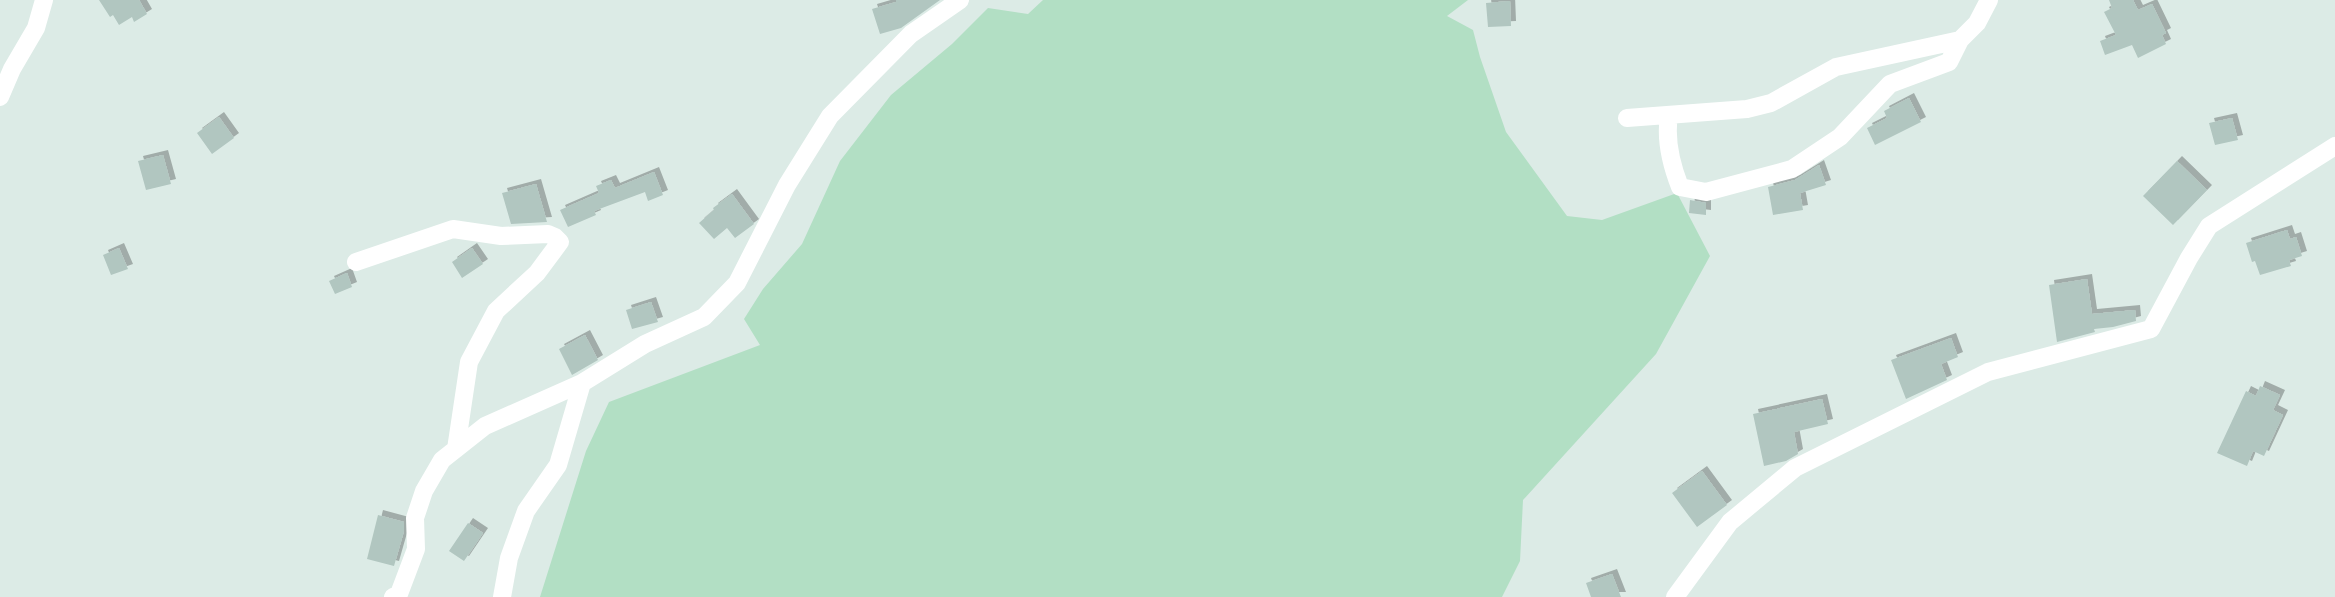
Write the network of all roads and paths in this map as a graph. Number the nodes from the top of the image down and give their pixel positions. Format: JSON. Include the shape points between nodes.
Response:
{"nodes":[{"id":1,"x":44,"y":0,"type":"edge"},
{"id":2,"x":960,"y":0,"type":"edge"},
{"id":3,"x":1989,"y":0,"type":"edge"},
{"id":4,"x":1960,"y":40,"type":"junction"},
{"id":5,"x":0,"y":97,"type":"edge"},
{"id":6,"x":1669,"y":116,"type":"junction"},
{"id":7,"x":1627,"y":118,"type":"dead end"},
{"id":8,"x":2335,"y":146,"type":"edge"},
{"id":9,"x":356,"y":262,"type":"dead end"},
{"id":10,"x":582,"y":383,"type":"junction"},
{"id":11,"x":456,"y":449,"type":"junction"},
{"id":12,"x":393,"y":597,"type":"edge"},
{"id":13,"x":502,"y":597,"type":"edge"},
{"id":14,"x":1675,"y":597,"type":"edge"}],
"edges":[{"from":1,"to":5,"type":"street","via":[[36,28]]},
{"from":2,"to":10,"type":"street","via":[[911,34],[830,116],[787,185],[737,283],[704,317],[645,344]]},
{"from":3,"to":4,"type":"street","via":[[1977,23]]},
{"from":4,"to":6,"type":"street","via":[[1836,67],[1771,104],[1747,110]]},
{"from":4,"to":6,"type":"street","via":[[1949,62],[1890,84],[1840,137],[1792,169],[1706,192],[1680,187],[1666,132]]},
{"from":6,"to":7,"type":"street"},
{"from":8,"to":14,"type":"street","via":[[2209,226],[2151,329],[1988,372],[1795,468],[1730,522]]},
{"from":9,"to":11,"type":"street","via":[[453,229],[501,236],[548,234],[560,243],[537,273],[496,311],[469,362]]},
{"from":10,"to":11,"type":"street","via":[[485,426]]},
{"from":10,"to":13,"type":"street","via":[[558,465],[526,511],[509,558]]},
{"from":11,"to":12,"type":"street","via":[[442,460],[424,491],[416,518],[416,549],[399,594]]}]}
